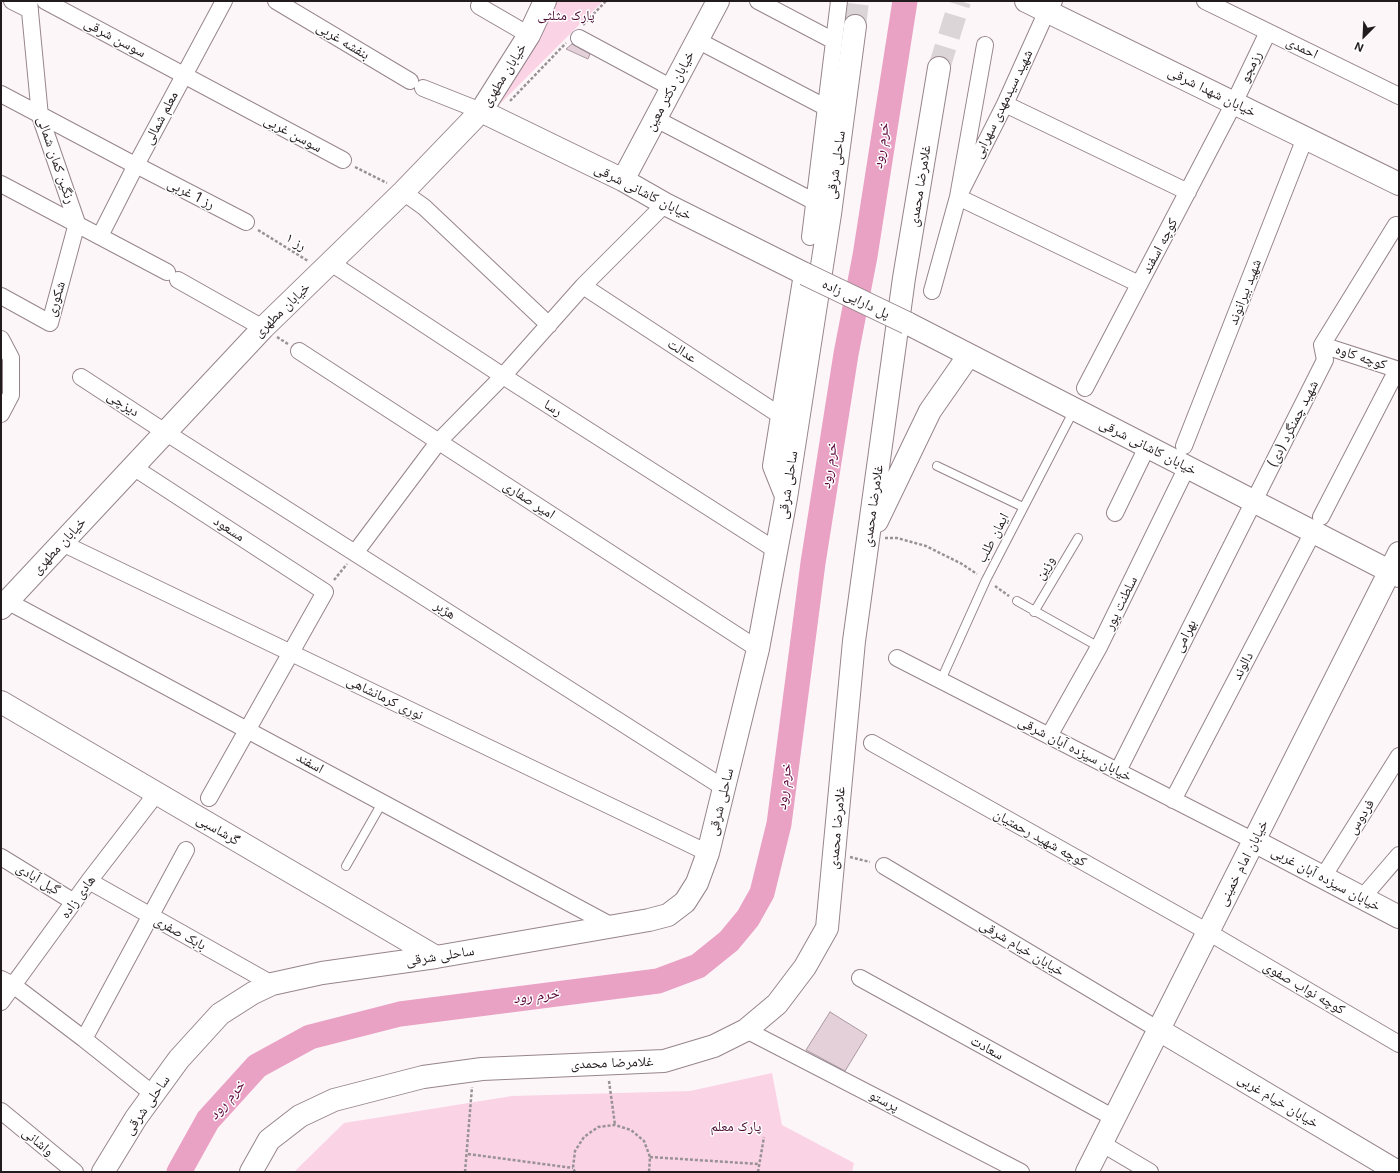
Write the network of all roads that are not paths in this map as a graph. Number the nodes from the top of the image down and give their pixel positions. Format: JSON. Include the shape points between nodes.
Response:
{"nodes":[{"id":1,"x":12,"y":1,"type":"edge"},
{"id":2,"x":45,"y":1,"type":"edge"},
{"id":3,"x":224,"y":1,"type":"edge"},
{"id":4,"x":276,"y":1,"type":"edge"},
{"id":5,"x":546,"y":1,"type":"edge"},
{"id":6,"x":718,"y":1,"type":"edge"},
{"id":7,"x":758,"y":1,"type":"edge"},
{"id":8,"x":839,"y":1,"type":"edge"},
{"id":9,"x":1026,"y":1,"type":"edge"},
{"id":10,"x":1205,"y":1,"type":"edge"},
{"id":11,"x":29,"y":5,"type":"edge"},
{"id":12,"x":479,"y":6,"type":"dead end"},
{"id":13,"x":1050,"y":6,"type":"edge"},
{"id":14,"x":855,"y":26,"type":"tunnel mouth"},
{"id":15,"x":1268,"y":32,"type":"junction"},
{"id":16,"x":529,"y":35,"type":"junction"},
{"id":17,"x":576,"y":35,"type":"road end"},
{"id":18,"x":697,"y":40,"type":"junction"},
{"id":19,"x":834,"y":41,"type":"junction"},
{"id":20,"x":985,"y":45,"type":"dead end"},
{"id":21,"x":939,"y":68,"type":"tunnel mouth"},
{"id":22,"x":184,"y":75,"type":"junction"},
{"id":23,"x":672,"y":88,"type":"junction"},
{"id":24,"x":1,"y":94,"type":"edge"},
{"id":25,"x":1399,"y":96,"type":"edge"},
{"id":26,"x":1234,"y":103,"type":"junction"},
{"id":27,"x":1005,"y":104,"type":"junction"},
{"id":28,"x":825,"y":108,"type":"junction"},
{"id":29,"x":488,"y":114,"type":"junction"},
{"id":30,"x":40,"y":116,"type":"junction"},
{"id":31,"x":656,"y":119,"type":"junction"},
{"id":32,"x":1305,"y":138,"type":"junction"},
{"id":33,"x":343,"y":160,"type":"road end"},
{"id":34,"x":133,"y":164,"type":"junction"},
{"id":35,"x":623,"y":180,"type":"junction"},
{"id":36,"x":1,"y":184,"type":"edge"},
{"id":37,"x":1399,"y":184,"type":"edge"},
{"id":38,"x":403,"y":192,"type":"junction"},
{"id":39,"x":1188,"y":192,"type":"junction"},
{"id":40,"x":958,"y":197,"type":"junction"},
{"id":41,"x":815,"y":202,"type":"junction"},
{"id":42,"x":665,"y":204,"type":"junction"},
{"id":43,"x":77,"y":224,"type":"junction"},
{"id":44,"x":1396,"y":225,"type":"dead end"},
{"id":45,"x":252,"y":226,"type":"road end"},
{"id":46,"x":100,"y":236,"type":"junction"},
{"id":47,"x":810,"y":237,"type":"dead end"},
{"id":48,"x":327,"y":266,"type":"junction"},
{"id":49,"x":805,"y":274,"type":"junction"},
{"id":50,"x":1140,"y":284,"type":"junction"},
{"id":51,"x":583,"y":286,"type":"junction"},
{"id":52,"x":932,"y":291,"type":"dead end"},
{"id":53,"x":1,"y":296,"type":"edge"},
{"id":54,"x":907,"y":323,"type":"joint"},
{"id":55,"x":548,"y":325,"type":"junction"},
{"id":56,"x":263,"y":328,"type":"junction"},
{"id":57,"x":1,"y":339,"type":"edge"},
{"id":58,"x":1322,"y":345,"type":"junction"},
{"id":59,"x":299,"y":351,"type":"road end"},
{"id":60,"x":969,"y":355,"type":"junction"},
{"id":61,"x":1398,"y":370,"type":"edge"},
{"id":62,"x":503,"y":376,"type":"junction"},
{"id":63,"x":81,"y":377,"type":"dead end"},
{"id":64,"x":1085,"y":388,"type":"dead end"},
{"id":65,"x":1074,"y":410,"type":"junction"},
{"id":66,"x":1,"y":414,"type":"edge"},
{"id":67,"x":781,"y":416,"type":"junction"},
{"id":68,"x":165,"y":432,"type":"junction"},
{"id":69,"x":439,"y":441,"type":"junction"},
{"id":70,"x":1184,"y":446,"type":"dead end"},
{"id":71,"x":1148,"y":447,"type":"junction"},
{"id":72,"x":937,"y":466,"type":"dead end"},
{"id":73,"x":133,"y":467,"type":"junction"},
{"id":74,"x":1186,"y":467,"type":"junction"},
{"id":75,"x":786,"y":498,"type":"junction"},
{"id":76,"x":1253,"y":501,"type":"junction"},
{"id":77,"x":1023,"y":507,"type":"junction"},
{"id":78,"x":1114,"y":513,"type":"dead end"},
{"id":79,"x":1317,"y":524,"type":"junction"},
{"id":80,"x":868,"y":538,"type":"junction"},
{"id":81,"x":1078,"y":538,"type":"dead end"},
{"id":82,"x":62,"y":543,"type":"junction"},
{"id":83,"x":778,"y":550,"type":"junction"},
{"id":84,"x":355,"y":553,"type":"junction"},
{"id":85,"x":1396,"y":567,"type":"edge"},
{"id":86,"x":1017,"y":601,"type":"road end"},
{"id":87,"x":4,"y":604,"type":"edge"},
{"id":88,"x":1034,"y":612,"type":"junction"},
{"id":89,"x":1099,"y":647,"type":"junction"},
{"id":90,"x":758,"y":649,"type":"junction"},
{"id":91,"x":290,"y":653,"type":"junction"},
{"id":92,"x":896,"y":658,"type":"dead end"},
{"id":93,"x":941,"y":680,"type":"junction"},
{"id":94,"x":1,"y":702,"type":"edge"},
{"id":95,"x":247,"y":729,"type":"junction"},
{"id":96,"x":1049,"y":736,"type":"junction"},
{"id":97,"x":872,"y":743,"type":"dead end"},
{"id":98,"x":1399,"y":756,"type":"edge"},
{"id":99,"x":1118,"y":771,"type":"junction"},
{"id":100,"x":724,"y":788,"type":"junction"},
{"id":101,"x":156,"y":794,"type":"junction"},
{"id":102,"x":209,"y":798,"type":"dead end"},
{"id":103,"x":1173,"y":800,"type":"junction"},
{"id":104,"x":382,"y":802,"type":"junction"},
{"id":105,"x":1254,"y":841,"type":"junction"},
{"id":106,"x":186,"y":850,"type":"dead end"},
{"id":107,"x":708,"y":853,"type":"junction"},
{"id":108,"x":1399,"y":855,"type":"edge"},
{"id":109,"x":1,"y":857,"type":"edge"},
{"id":110,"x":346,"y":866,"type":"dead end"},
{"id":111,"x":884,"y":866,"type":"road end"},
{"id":112,"x":1323,"y":877,"type":"junction"},
{"id":113,"x":89,"y":881,"type":"junction"},
{"id":114,"x":1362,"y":898,"type":"junction"},
{"id":115,"x":74,"y":902,"type":"junction"},
{"id":116,"x":150,"y":916,"type":"junction"},
{"id":117,"x":1399,"y":917,"type":"edge"},
{"id":118,"x":612,"y":926,"type":"junction"},
{"id":119,"x":1208,"y":932,"type":"junction"},
{"id":120,"x":436,"y":957,"type":"junction"},
{"id":121,"x":860,"y":978,"type":"dead end"},
{"id":122,"x":7,"y":982,"type":"edge"},
{"id":123,"x":272,"y":984,"type":"junction"},
{"id":124,"x":1,"y":1002,"type":"edge"},
{"id":125,"x":746,"y":1030,"type":"junction"},
{"id":126,"x":1159,"y":1030,"type":"junction"},
{"id":127,"x":84,"y":1039,"type":"junction"},
{"id":128,"x":1399,"y":1044,"type":"edge"},
{"id":129,"x":153,"y":1094,"type":"junction"},
{"id":130,"x":1,"y":1111,"type":"edge"},
{"id":131,"x":1114,"y":1118,"type":"junction"},
{"id":132,"x":1101,"y":1144,"type":"junction"},
{"id":133,"x":75,"y":1172,"type":"edge"},
{"id":134,"x":104,"y":1172,"type":"edge"},
{"id":135,"x":251,"y":1172,"type":"edge"},
{"id":136,"x":1022,"y":1172,"type":"edge"},
{"id":137,"x":1087,"y":1172,"type":"edge"},
{"id":138,"x":1150,"y":1172,"type":"edge"},
{"id":139,"x":1398,"y":1172,"type":"edge"}],
"edges":[{"from":1,"to":11,"type":"street"},
{"from":2,"to":22,"type":"street","name":"سوسن شرقی"},
{"from":3,"to":22,"type":"street","name":"معلم شمالی"},
{"from":4,"to":29,"type":"street","name":"بنفشه غربی","via":[[416,85]]},
{"from":5,"to":16,"type":"main road","name":"خیابان مطهری"},
{"from":6,"to":18,"type":"main road","name":"خیابان دکتر معین"},
{"from":7,"to":19,"type":"street"},
{"from":8,"to":19,"type":"street"},
{"from":9,"to":13,"type":"main road","name":"خیابان شهدا شرقی"},
{"from":10,"to":15,"type":"street","name":"احمدی"},
{"from":11,"to":30,"type":"street","name":"رنگین کمان شمالی"},
{"from":12,"to":16,"type":"street"},
{"from":13,"to":26,"type":"main road","name":"خیابان شهدا شرقی"},
{"from":13,"to":27,"type":"street","name":"شهید سیدمهدی سهرابی"},
{"from":14,"to":75,"type":"main road","name":"ساحلی شرقی","via":[[830,214]]},
{"from":15,"to":25,"type":"street","name":"احمدی"},
{"from":15,"to":26,"type":"street","name":"رزمجو"},
{"from":16,"to":29,"type":"main road","name":"خیابان مطهری"},
{"from":17,"to":23,"type":"street"},
{"from":18,"to":23,"type":"main road","name":"خیابان دکتر معین"},
{"from":18,"to":28,"type":"street"},
{"from":19,"to":28,"type":"street"},
{"from":20,"to":40,"type":"street"},
{"from":21,"to":80,"type":"main road","name":"غلامرضا محمدی","via":[[904,278]]},
{"from":22,"to":33,"type":"street","name":"سوسن غربی"},
{"from":22,"to":34,"type":"street","name":"معلم شمالی"},
{"from":23,"to":31,"type":"main road","name":"خیابان دکتر معین"},
{"from":24,"to":30,"type":"street","name":"رز 1 غربی"},
{"from":26,"to":32,"type":"main road","name":"خیابان شهدا شرقی"},
{"from":26,"to":39,"type":"street","name":"کوچه اسفند"},
{"from":27,"to":39,"type":"street"},
{"from":27,"to":40,"type":"street","name":"شهید سیدمهدی سهرابی"},
{"from":28,"to":41,"type":"street"},
{"from":29,"to":35,"type":"main road","name":"خیابان کاشانی شرقی"},
{"from":29,"to":38,"type":"main road","name":"خیابان مطهری"},
{"from":30,"to":34,"type":"street","name":"رز 1 غربی"},
{"from":30,"to":43,"type":"street","name":"رنگین کمان شمالی"},
{"from":31,"to":35,"type":"main road","name":"خیابان دکتر معین"},
{"from":31,"to":41,"type":"street"},
{"from":32,"to":37,"type":"main road","name":"خیابان شهدا شرقی"},
{"from":32,"to":70,"type":"street","name":"شهید بیرانوند"},
{"from":34,"to":45,"type":"street","name":"رز 1 غربی"},
{"from":34,"to":46,"type":"street","name":"معلم شمالی"},
{"from":35,"to":42,"type":"main road","name":"خیابان کاشانی شرقی"},
{"from":36,"to":43,"type":"street"},
{"from":38,"to":48,"type":"main road","name":"خیابان مطهری"},
{"from":38,"to":55,"type":"street","via":[[424,207]]},
{"from":39,"to":50,"type":"street","name":"کوچه اسفند"},
{"from":40,"to":50,"type":"street"},
{"from":40,"to":52,"type":"street"},
{"from":41,"to":47,"type":"street"},
{"from":42,"to":49,"type":"main road","name":"خیابان کاشانی شرقی"},
{"from":42,"to":51,"type":"street"},
{"from":43,"to":46,"type":"street"},
{"from":43,"to":53,"type":"street","name":"شکوری","via":[[50,323]]},
{"from":44,"to":58,"type":"street","name":"کوچه کاوه"},
{"from":46,"to":56,"type":"street"},
{"from":48,"to":56,"type":"main road","name":"خیابان مطهری"},
{"from":48,"to":62,"type":"street","name":"رسا"},
{"from":49,"to":54,"type":"main road","name":"پل دارایی زاده","bridge":true},
{"from":49,"to":67,"type":"main road"},
{"from":50,"to":64,"type":"street","name":"کوچه اسفند"},
{"from":51,"to":55,"type":"street"},
{"from":51,"to":67,"type":"street","name":"عدالت"},
{"from":54,"to":60,"type":"main road","name":"خیابان کاشانی شرقی"},
{"from":55,"to":62,"type":"street"},
{"from":56,"to":68,"type":"main road","name":"خیابان مطهری"},
{"from":57,"to":66,"type":"street","via":[[11,358],[11,395]]},
{"from":58,"to":61,"type":"street","name":"کوچه کاوه"},
{"from":58,"to":76,"type":"street","name":"شهید چمنگرد (دی)","via":[[1325,360]]},
{"from":59,"to":69,"type":"street","name":"امیر صفاری"},
{"from":60,"to":65,"type":"main road","name":"خیابان کاشانی شرقی"},
{"from":60,"to":80,"type":"main road","via":[[930,411]]},
{"from":61,"to":79,"type":"street","name":"کوچه کاوه"},
{"from":62,"to":69,"type":"street"},
{"from":62,"to":83,"type":"street","name":"رسا"},
{"from":63,"to":68,"type":"street","name":"دیزچی"},
{"from":65,"to":71,"type":"main road","name":"خیابان کاشانی شرقی"},
{"from":65,"to":77,"type":"lane","name":"ایمان طلب"},
{"from":67,"to":75,"type":"main road","via":[[774,466]]},
{"from":68,"to":73,"type":"main road","name":"خیابان مطهری"},
{"from":68,"to":84,"type":"street","name":"هژبر"},
{"from":69,"to":84,"type":"street"},
{"from":69,"to":90,"type":"street","name":"امیر صفاری"},
{"from":71,"to":74,"type":"main road","name":"خیابان کاشانی شرقی"},
{"from":71,"to":78,"type":"street"},
{"from":72,"to":77,"type":"lane"},
{"from":73,"to":82,"type":"main road","name":"خیابان مطهری"},
{"from":73,"to":91,"type":"street","name":"مسعود","via":[[325,592]]},
{"from":74,"to":76,"type":"main road","name":"خیابان کاشانی شرقی"},
{"from":74,"to":89,"type":"street","name":"سلطنت پور"},
{"from":75,"to":83,"type":"main road","name":"ساحلی شرقی"},
{"from":76,"to":79,"type":"main road","name":"خیابان کاشانی شرقی"},
{"from":76,"to":99,"type":"street","name":"بهرامی"},
{"from":77,"to":93,"type":"lane","name":"ایمان طلب","via":[[986,580]]},
{"from":79,"to":85,"type":"main road","name":"خیابان کاشانی شرقی"},
{"from":79,"to":103,"type":"street","name":"دالوند"},
{"from":80,"to":125,"type":"main road","name":"غلامرضا محمدی","via":[[854,641],[827,928],[805,967],[777,1004]]},
{"from":81,"to":88,"type":"lane","name":"وزین"},
{"from":82,"to":87,"type":"main road","name":"خیابان مطهری"},
{"from":82,"to":91,"type":"street","name":"نوری کرمانشاهی"},
{"from":83,"to":90,"type":"main road","name":"ساحلی شرقی"},
{"from":84,"to":100,"type":"street","name":"هژبر"},
{"from":85,"to":105,"type":"main road","name":"خیابان امام خمینی"},
{"from":86,"to":88,"type":"lane"},
{"from":87,"to":95,"type":"street","name":"اسفند"},
{"from":88,"to":89,"type":"lane"},
{"from":89,"to":96,"type":"street","name":"سلطنت پور"},
{"from":90,"to":100,"type":"main road","name":"ساحلی شرقی"},
{"from":91,"to":95,"type":"street"},
{"from":91,"to":107,"type":"street","name":"نوری کرمانشاهی"},
{"from":92,"to":93,"type":"street","name":"خیابان سیزده آبان شرقی"},
{"from":93,"to":96,"type":"street","name":"خیابان سیزده آبان شرقی"},
{"from":94,"to":101,"type":"main road","name":"گرشاسبی"},
{"from":95,"to":102,"type":"street"},
{"from":95,"to":104,"type":"street","name":"اسفند"},
{"from":96,"to":99,"type":"street","name":"خیابان سیزده آبان شرقی"},
{"from":97,"to":119,"type":"street","name":"کوچه شهید رحمتیان"},
{"from":98,"to":112,"type":"street","name":"فردوس"},
{"from":99,"to":103,"type":"street","name":"خیابان سیزده آبان شرقی"},
{"from":100,"to":107,"type":"main road","name":"ساحلی شرقی"},
{"from":101,"to":113,"type":"street","name":"هادی زاده"},
{"from":101,"to":120,"type":"main road","name":"گرشاسبی"},
{"from":103,"to":105,"type":"street","name":"خیابان سیزده آبان شرقی"},
{"from":104,"to":110,"type":"lane"},
{"from":104,"to":118,"type":"street","name":"اسفند"},
{"from":105,"to":112,"type":"main road","name":"خیابان سیزده آبان غربی"},
{"from":105,"to":119,"type":"main road","name":"خیابان امام خمینی"},
{"from":106,"to":116,"type":"street"},
{"from":107,"to":118,"type":"main road","name":"ساحلی شرقی","via":[[697,883],[679,907],[668,915]]},
{"from":108,"to":114,"type":"street"},
{"from":109,"to":115,"type":"street","name":"گیل آبادی"},
{"from":111,"to":126,"type":"street","name":"خیابان خیام شرقی"},
{"from":112,"to":114,"type":"main road","name":"خیابان سیزده آبان غربی"},
{"from":113,"to":115,"type":"street","name":"هادی زاده"},
{"from":113,"to":116,"type":"street","name":"بابک صفری"},
{"from":114,"to":117,"type":"main road","name":"خیابان سیزده آبان غربی"},
{"from":115,"to":122,"type":"street","name":"هادی زاده"},
{"from":116,"to":123,"type":"street","name":"بابک صفری"},
{"from":116,"to":127,"type":"street"},
{"from":118,"to":120,"type":"main road","name":"ساحلی شرقی"},
{"from":119,"to":126,"type":"main road","name":"خیابان امام خمینی"},
{"from":119,"to":128,"type":"street","name":"کوچه نواب صفوی"},
{"from":120,"to":123,"type":"main road","name":"ساحلی شرقی","via":[[322,973]]},
{"from":121,"to":131,"type":"street","name":"سعادت"},
{"from":122,"to":124,"type":"street","name":"هادی زاده"},
{"from":122,"to":127,"type":"street"},
{"from":123,"to":129,"type":"main road","name":"ساحلی شرقی","via":[[252,993],[220,1014],[179,1059]]},
{"from":125,"to":135,"type":"main road","name":"غلامرضا محمدی","via":[[714,1046],[664,1061],[474,1070],[423,1077],[334,1100],[300,1116],[269,1140]]},
{"from":125,"to":136,"type":"street","name":"پرستو"},
{"from":126,"to":131,"type":"main road","name":"خیابان امام خمینی"},
{"from":126,"to":139,"type":"main road","name":"خیابان خیام غربی"},
{"from":127,"to":129,"type":"street"},
{"from":129,"to":134,"type":"main road","name":"ساحلی شرقی"},
{"from":130,"to":133,"type":"street","name":"واشانی"},
{"from":131,"to":132,"type":"main road","name":"خیابان امام خمینی"},
{"from":132,"to":137,"type":"main road","name":"خیابان امام خمینی"},
{"from":132,"to":138,"type":"street"}]}
